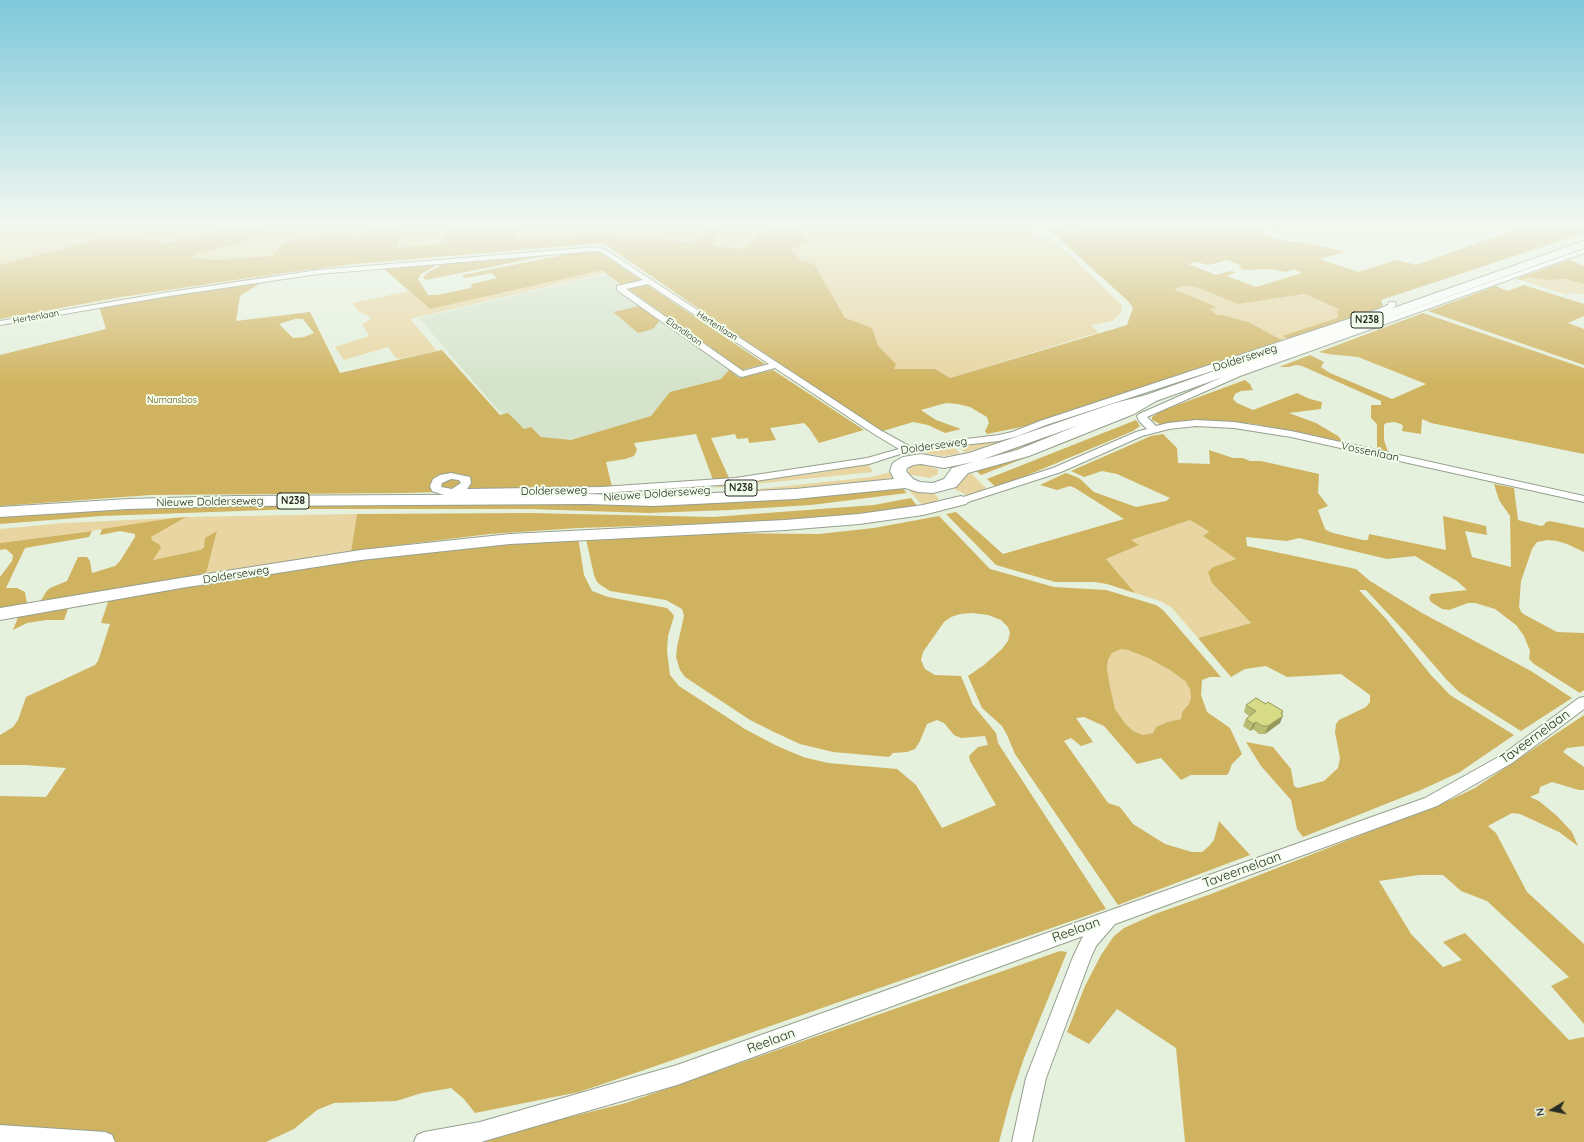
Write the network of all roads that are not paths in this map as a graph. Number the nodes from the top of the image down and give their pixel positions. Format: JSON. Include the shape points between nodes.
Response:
{"nodes":[{"id":1,"x":275,"y":278,"type":"edge"},
{"id":2,"x":645,"y":278,"type":"edge"},
{"id":3,"x":1501,"y":278,"type":"edge"},
{"id":4,"x":1505,"y":278,"type":"edge"},
{"id":5,"x":649,"y":281,"type":"junction"},
{"id":6,"x":1392,"y":304,"type":"dead end"},
{"id":7,"x":0,"y":323,"type":"edge"},
{"id":8,"x":776,"y":365,"type":"junction"},
{"id":9,"x":1151,"y":398,"type":"junction"},
{"id":10,"x":1154,"y":429,"type":"junction"},
{"id":11,"x":903,"y":457,"type":"junction"},
{"id":12,"x":942,"y":462,"type":"junction"},
{"id":13,"x":905,"y":481,"type":"junction"},
{"id":14,"x":945,"y":482,"type":"junction"},
{"id":15,"x":456,"y":491,"type":"dead end"},
{"id":16,"x":587,"y":499,"type":"junction"},
{"id":17,"x":1584,"y":499,"type":"edge"},
{"id":18,"x":956,"y":502,"type":"junction"},
{"id":19,"x":0,"y":512,"type":"edge"},
{"id":20,"x":0,"y":614,"type":"edge"},
{"id":21,"x":1584,"y":702,"type":"edge"},
{"id":22,"x":1112,"y":917,"type":"junction"},
{"id":23,"x":0,"y":1134,"type":"edge"},
{"id":24,"x":105,"y":1142,"type":"edge"},
{"id":25,"x":424,"y":1142,"type":"edge"},
{"id":26,"x":1022,"y":1142,"type":"edge"}],
"edges":[{"from":1,"to":7,"type":"street","name":"Hertenlaan"},
{"from":2,"to":5,"type":"street","name":"Hertenlaan"},
{"from":3,"to":9,"type":"main road","name":"Dolderseweg","number":"N238"},
{"from":4,"to":10,"type":"street","name":"Dolderseweg","via":[[1237,374],[1142,416]]},
{"from":5,"to":8,"type":"street","name":"Hertenlaan"},
{"from":5,"to":8,"type":"street","name":"Elandlaan","via":[[620,288],[742,374]]},
{"from":6,"to":11,"type":"street","name":"Dolderseweg","via":[[1382,310],[1292,342],[1015,434]]},
{"from":8,"to":11,"type":"street","name":"Hertenlaan","via":[[877,432]]},
{"from":9,"to":12,"type":"main road","name":"Dolderseweg","number":"N238","via":[[1120,406],[973,457]]},
{"from":9,"to":14,"type":"main road","name":"Dolderseweg","number":"N238","via":[[1129,411],[1023,453],[962,470]]},
{"from":10,"to":17,"type":"street","name":"Vossenlaan","via":[[1196,423],[1262,429]]},
{"from":10,"to":18,"type":"street","name":"Dolderseweg","via":[[1124,439],[1057,470]]},
{"from":11,"to":12,"type":"main road","number":"N238"},
{"from":11,"to":13,"type":"main road","via":[[898,469],[899,475]]},
{"from":11,"to":15,"type":"street","name":"Dolderseweg","via":[[735,481],[593,491]]},
{"from":11,"to":16,"type":"main road","name":"Nieuwe Dolderseweg","number":"N238","via":[[888,470],[878,473],[806,482]]},
{"from":12,"to":14,"type":"main road","via":[[949,472]]},
{"from":13,"to":14,"type":"main road","number":"N238","via":[[918,487]]},
{"from":13,"to":16,"type":"main road","name":"Nieuwe Dolderseweg","number":"N238","via":[[746,498],[654,501]]},
{"from":14,"to":18,"type":"main road"},
{"from":16,"to":19,"type":"main road","name":"Nieuwe Dolderseweg","number":"N238","via":[[236,501],[128,504]]},
{"from":18,"to":20,"type":"main road","name":"Dolderseweg","via":[[923,510],[859,519],[510,539],[361,555]]},
{"from":21,"to":22,"type":"street","name":"Taveernelaan","via":[[1507,759],[1431,802]]},
{"from":22,"to":25,"type":"street","name":"Reelaan","via":[[677,1075],[480,1132]]},
{"from":22,"to":26,"type":"street","name":"Taveernelaan","via":[[1090,940],[1082,957],[1036,1078]]},
{"from":23,"to":24,"type":"street"}]}
